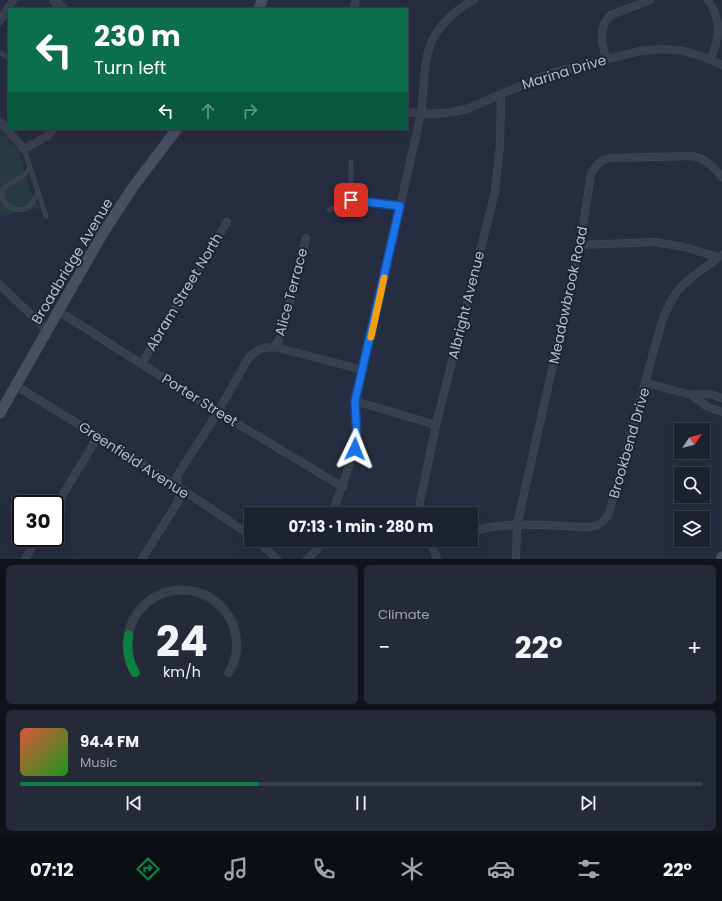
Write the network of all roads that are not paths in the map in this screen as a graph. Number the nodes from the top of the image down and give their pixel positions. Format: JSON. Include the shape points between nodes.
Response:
{"nodes":[{"id":1,"x":54,"y":0,"type":"edge"},
{"id":2,"x":474,"y":0,"type":"edge"},
{"id":3,"x":650,"y":0,"type":"edge"},
{"id":4,"x":708,"y":0,"type":"edge"},
{"id":5,"x":8,"y":8,"type":"edge"},
{"id":6,"x":62,"y":8,"type":"edge"},
{"id":7,"x":0,"y":21,"type":"edge"},
{"id":8,"x":606,"y":59,"type":"junction"},
{"id":9,"x":710,"y":60,"type":"junction"},
{"id":10,"x":722,"y":65,"type":"edge"},
{"id":11,"x":501,"y":94,"type":"junction"},
{"id":12,"x":408,"y":112,"type":"edge"},
{"id":13,"x":421,"y":114,"type":"junction"},
{"id":14,"x":0,"y":122,"type":"edge"},
{"id":15,"x":52,"y":130,"type":"edge"},
{"id":16,"x":176,"y":130,"type":"edge"},
{"id":17,"x":24,"y":149,"type":"junction"},
{"id":18,"x":351,"y":162,"type":"dead end"},
{"id":19,"x":30,"y":168,"type":"junction"},
{"id":20,"x":722,"y":177,"type":"edge"},
{"id":21,"x":38,"y":193,"type":"junction"},
{"id":22,"x":351,"y":200,"type":"junction"},
{"id":23,"x":400,"y":206,"type":"junction"},
{"id":24,"x":329,"y":210,"type":"dead end"},
{"id":25,"x":46,"y":216,"type":"dead end"},
{"id":26,"x":227,"y":222,"type":"dead end"},
{"id":27,"x":306,"y":238,"type":"dead end"},
{"id":28,"x":580,"y":245,"type":"junction"},
{"id":29,"x":720,"y":256,"type":"edge"},
{"id":30,"x":0,"y":285,"type":"edge"},
{"id":31,"x":58,"y":311,"type":"junction"},
{"id":32,"x":47,"y":330,"type":"junction"},
{"id":33,"x":275,"y":347,"type":"junction"},
{"id":34,"x":142,"y":363,"type":"junction"},
{"id":35,"x":363,"y":370,"type":"junction"},
{"id":36,"x":646,"y":382,"type":"junction"},
{"id":37,"x":16,"y":386,"type":"junction"},
{"id":38,"x":692,"y":395,"type":"junction"},
{"id":39,"x":722,"y":398,"type":"edge"},
{"id":40,"x":355,"y":401,"type":"junction"},
{"id":41,"x":218,"y":412,"type":"junction"},
{"id":42,"x":722,"y":412,"type":"edge"},
{"id":43,"x":0,"y":413,"type":"edge"},
{"id":44,"x":436,"y":425,"type":"junction"},
{"id":45,"x":98,"y":436,"type":"junction"},
{"id":46,"x":342,"y":487,"type":"junction"},
{"id":47,"x":179,"y":488,"type":"junction"},
{"id":48,"x":63,"y":495,"type":"edge"},
{"id":49,"x":335,"y":507,"type":"edge"},
{"id":50,"x":419,"y":507,"type":"edge"},
{"id":51,"x":517,"y":525,"type":"junction"},
{"id":52,"x":244,"y":531,"type":"edge"},
{"id":53,"x":478,"y":531,"type":"edge"},
{"id":54,"x":32,"y":547,"type":"edge"},
{"id":55,"x":264,"y":547,"type":"edge"},
{"id":56,"x":318,"y":547,"type":"edge"},
{"id":57,"x":432,"y":547,"type":"edge"},
{"id":58,"x":25,"y":559,"type":"edge"},
{"id":59,"x":142,"y":559,"type":"edge"},
{"id":60,"x":277,"y":559,"type":"edge"},
{"id":61,"x":307,"y":559,"type":"edge"},
{"id":62,"x":437,"y":559,"type":"edge"},
{"id":63,"x":516,"y":559,"type":"edge"}],
"edges":[{"from":1,"to":6,"type":"street"},
{"from":2,"to":13,"type":"street","via":[[453,14],[433,38],[425,61]]},
{"from":3,"to":8,"type":"street","via":[[606,20],[601,32]]},
{"from":4,"to":9,"type":"street","via":[[719,15],[721,29]]},
{"from":5,"to":7,"type":"street"},
{"from":8,"to":9,"type":"street","name":"Marina Drive","via":[[665,48],[687,51]]},
{"from":8,"to":11,"type":"street","name":"Marina Drive","via":[[548,74]]},
{"from":9,"to":10,"type":"street","name":"Marina Drive"},
{"from":11,"to":13,"type":"street","name":"Marina Drive","via":[[467,109]]},
{"from":11,"to":44,"type":"street","name":"Albright Avenue","via":[[500,145],[495,192]]},
{"from":12,"to":13,"type":"street","name":"Marina Drive"},
{"from":13,"to":23,"type":"street"},
{"from":14,"to":17,"type":"street"},
{"from":15,"to":17,"type":"street","via":[[46,138]]},
{"from":16,"to":31,"type":"main road","name":"Broadbridge Avenue","via":[[119,207]]},
{"from":17,"to":19,"type":"lane"},
{"from":18,"to":22,"type":"lane"},
{"from":19,"to":21,"type":"lane"},
{"from":19,"to":21,"type":"lane","via":[[2,191],[2,199],[8,207],[16,210],[25,209]]},
{"from":20,"to":28,"type":"street","name":"Meadowbrook Road","via":[[714,167],[693,156],[606,159],[596,165],[591,174]]},
{"from":21,"to":25,"type":"lane"},
{"from":22,"to":23,"type":"lane"},
{"from":22,"to":24,"type":"lane"},
{"from":23,"to":35,"type":"street"},
{"from":26,"to":34,"type":"street","name":"Abram Street North"},
{"from":27,"to":33,"type":"street","name":"Alice Terrace","via":[[282,334]]},
{"from":28,"to":29,"type":"street","via":[[655,242]]},
{"from":28,"to":51,"type":"street","name":"Meadowbrook Road"},
{"from":29,"to":36,"type":"street","name":"Brookbend Drive","via":[[677,292],[667,307]]},
{"from":30,"to":32,"type":"street"},
{"from":31,"to":32,"type":"main road","name":"Broadbridge Avenue"},
{"from":31,"to":34,"type":"street","name":"Porter Street"},
{"from":32,"to":37,"type":"main road","name":"Broadbridge Avenue"},
{"from":33,"to":35,"type":"street"},
{"from":33,"to":41,"type":"street","via":[[264,347],[249,357]]},
{"from":34,"to":41,"type":"street","name":"Porter Street"},
{"from":35,"to":40,"type":"street"},
{"from":36,"to":38,"type":"street"},
{"from":36,"to":51,"type":"street","name":"Brookbend Drive","via":[[609,513],[604,521],[589,528]]},
{"from":37,"to":43,"type":"main road","name":"Broadbridge Avenue"},
{"from":37,"to":45,"type":"street","name":"Greenfield Avenue"},
{"from":38,"to":39,"type":"street","via":[[709,394]]},
{"from":38,"to":42,"type":"street","via":[[706,406]]},
{"from":40,"to":44,"type":"street"},
{"from":40,"to":46,"type":"street","via":[[357,442]]},
{"from":41,"to":46,"type":"street","name":"Porter Street"},
{"from":41,"to":47,"type":"street","via":[[177,476]]},
{"from":44,"to":50,"type":"street","name":"Albright Avenue"},
{"from":45,"to":47,"type":"street","name":"Greenfield Avenue"},
{"from":45,"to":48,"type":"street"},
{"from":46,"to":49,"type":"street"},
{"from":47,"to":52,"type":"street","name":"Greenfield Avenue"},
{"from":47,"to":59,"type":"street","via":[[179,500]]},
{"from":51,"to":53,"type":"street","name":"Brookbend Drive"},
{"from":51,"to":63,"type":"street","name":"Meadowbrook Road"},
{"from":54,"to":58,"type":"street"},
{"from":55,"to":60,"type":"street"},
{"from":56,"to":61,"type":"street"},
{"from":57,"to":62,"type":"street"}]}
